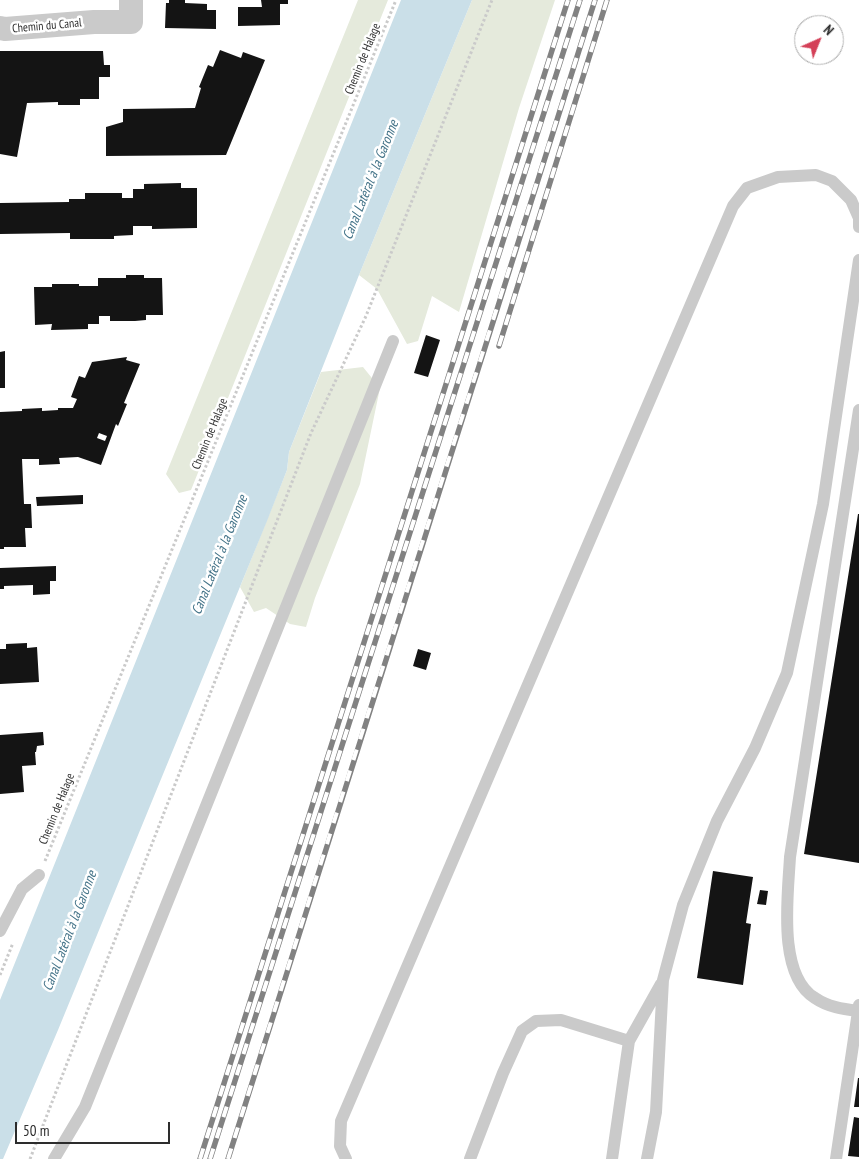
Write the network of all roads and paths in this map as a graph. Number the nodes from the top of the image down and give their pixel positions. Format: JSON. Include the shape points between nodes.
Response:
{"nodes":[{"id":1,"x":131,"y":0,"type":"edge"},
{"id":2,"x":396,"y":0,"type":"edge"},
{"id":3,"x":492,"y":0,"type":"edge"},
{"id":4,"x":95,"y":11,"type":"edge"},
{"id":5,"x":0,"y":28,"type":"edge"},
{"id":6,"x":859,"y":227,"type":"edge"},
{"id":7,"x":859,"y":260,"type":"edge"},
{"id":8,"x":392,"y":341,"type":"dead end"},
{"id":9,"x":859,"y":410,"type":"edge"},
{"id":10,"x":40,"y":875,"type":"joint"},
{"id":11,"x":0,"y":931,"type":"edge"},
{"id":12,"x":663,"y":980,"type":"junction"},
{"id":13,"x":859,"y":1005,"type":"edge"},
{"id":14,"x":858,"y":1011,"type":"edge"},
{"id":15,"x":858,"y":1028,"type":"edge"},
{"id":16,"x":629,"y":1041,"type":"junction"},
{"id":17,"x":30,"y":1159,"type":"edge"},
{"id":18,"x":54,"y":1159,"type":"edge"},
{"id":19,"x":346,"y":1159,"type":"edge"},
{"id":20,"x":470,"y":1159,"type":"edge"},
{"id":21,"x":612,"y":1159,"type":"edge"},
{"id":22,"x":647,"y":1159,"type":"edge"},
{"id":23,"x":836,"y":1159,"type":"edge"}],
"edges":[{"from":1,"to":4,"type":"street","name":"Chemin du Canal","via":[[131,22]]},
{"from":2,"to":10,"type":"path","name":"Chemin de Halage"},
{"from":3,"to":17,"type":"path","via":[[366,316],[311,433]]},
{"from":4,"to":5,"type":"street","name":"Chemin du Canal"},
{"from":6,"to":19,"type":"lane","via":[[859,218],[851,200],[832,181],[816,175],[778,177],[747,188],[733,206],[341,1121],[340,1146]]},
{"from":7,"to":12,"type":"lane","via":[[823,504],[787,673],[755,748],[717,821],[683,905]]},
{"from":8,"to":18,"type":"lane","via":[[84,1107]]},
{"from":9,"to":14,"type":"lane","via":[[790,857],[787,906],[789,950],[798,980],[813,998],[834,1008]]},
{"from":10,"to":11,"type":"lane","via":[[22,889]]},
{"from":12,"to":16,"type":"lane"},
{"from":12,"to":22,"type":"lane","via":[[656,1112]]},
{"from":13,"to":14,"type":"lane"},
{"from":14,"to":15,"type":"lane"},
{"from":15,"to":23,"type":"lane"},
{"from":16,"to":20,"type":"lane","via":[[561,1020],[536,1021],[522,1031]]},
{"from":16,"to":21,"type":"lane"}]}
